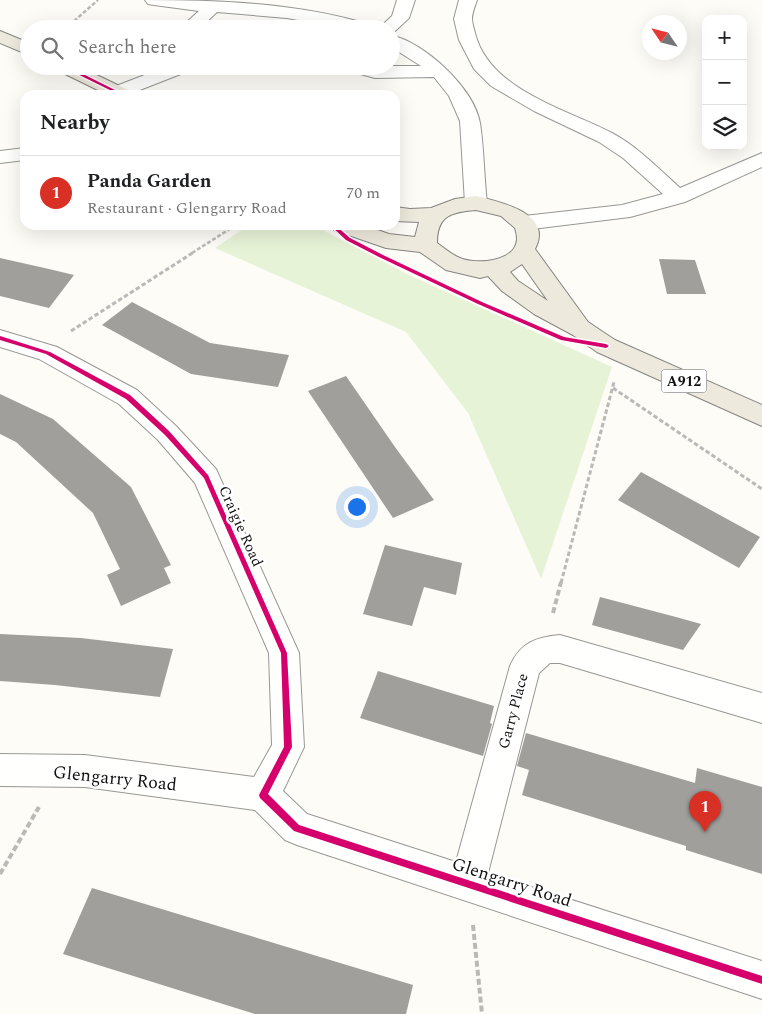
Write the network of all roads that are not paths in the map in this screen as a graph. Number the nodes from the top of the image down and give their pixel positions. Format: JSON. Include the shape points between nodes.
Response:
{"nodes":[{"id":1,"x":154,"y":0,"type":"edge"},
{"id":2,"x":406,"y":0,"type":"edge"},
{"id":3,"x":468,"y":0,"type":"edge"},
{"id":4,"x":213,"y":7,"type":"junction"},
{"id":5,"x":198,"y":20,"type":"edge"},
{"id":6,"x":336,"y":20,"type":"edge"},
{"id":7,"x":398,"y":20,"type":"edge"},
{"id":8,"x":0,"y":36,"type":"edge"},
{"id":9,"x":400,"y":45,"type":"edge"},
{"id":10,"x":20,"y":46,"type":"edge"},
{"id":11,"x":439,"y":71,"type":"junction"},
{"id":12,"x":400,"y":72,"type":"edge"},
{"id":13,"x":81,"y":75,"type":"edge"},
{"id":14,"x":163,"y":75,"type":"edge"},
{"id":15,"x":112,"y":90,"type":"edge"},
{"id":16,"x":129,"y":90,"type":"edge"},
{"id":17,"x":20,"y":155,"type":"edge"},
{"id":18,"x":0,"y":157,"type":"edge"},
{"id":19,"x":762,"y":159,"type":"edge"},
{"id":20,"x":678,"y":197,"type":"junction"},
{"id":21,"x":476,"y":203,"type":"junction"},
{"id":22,"x":436,"y":214,"type":"junction"},
{"id":23,"x":400,"y":215,"type":"edge"},
{"id":24,"x":524,"y":222,"type":"junction"},
{"id":25,"x":356,"y":230,"type":"edge"},
{"id":26,"x":426,"y":246,"type":"junction"},
{"id":27,"x":525,"y":252,"type":"junction"},
{"id":28,"x":494,"y":269,"type":"junction"},
{"id":29,"x":581,"y":329,"type":"junction"},
{"id":30,"x":0,"y":338,"type":"edge"},
{"id":31,"x":762,"y":416,"type":"edge"},
{"id":32,"x":762,"y":708,"type":"edge"},
{"id":33,"x":0,"y":770,"type":"edge"},
{"id":34,"x":262,"y":795,"type":"junction"},
{"id":35,"x":468,"y":884,"type":"junction"},
{"id":36,"x":762,"y":980,"type":"edge"}],
"edges":[{"from":1,"to":4,"type":"street"},
{"from":2,"to":7,"type":"street"},
{"from":3,"to":20,"type":"street","via":[[463,19],[468,40],[480,65],[516,93],[606,138],[630,154]]},
{"from":4,"to":5,"type":"street"},
{"from":4,"to":6,"type":"street","via":[[305,14]]},
{"from":8,"to":10,"type":"main road"},
{"from":9,"to":11,"type":"street"},
{"from":11,"to":12,"type":"street"},
{"from":11,"to":21,"type":"street","via":[[458,95],[470,121]]},
{"from":13,"to":15,"type":"main road"},
{"from":14,"to":16,"type":"street"},
{"from":17,"to":18,"type":"street"},
{"from":19,"to":20,"type":"street"},
{"from":20,"to":24,"type":"street","via":[[622,212]]},
{"from":21,"to":22,"type":"main road","via":[[461,204]]},
{"from":21,"to":24,"type":"main road","via":[[506,210]]},
{"from":22,"to":23,"type":"main road"},
{"from":22,"to":26,"type":"main road","via":[[428,223]]},
{"from":24,"to":27,"type":"main road","via":[[529,234]]},
{"from":25,"to":26,"type":"main road","via":[[386,241]]},
{"from":26,"to":28,"type":"main road","via":[[445,262],[460,268]]},
{"from":27,"to":28,"type":"main road"},
{"from":27,"to":29,"type":"main road","number":"A912"},
{"from":28,"to":29,"type":"main road","number":"A912","via":[[542,308]]},
{"from":29,"to":31,"type":"main road","number":"A912","via":[[622,354]]},
{"from":30,"to":34,"type":"street","name":"Craigie Road","via":[[48,353],[128,397],[167,433],[206,477],[284,653],[288,747]]},
{"from":32,"to":35,"type":"street","name":"Garry Place","via":[[560,649],[543,650],[525,666]]},
{"from":33,"to":34,"type":"street","name":"Glengarry Road","via":[[85,772]]},
{"from":34,"to":35,"type":"street","name":"Glengarry Road","via":[[297,828]]},
{"from":35,"to":36,"type":"street","name":"Glengarry Road"}]}
